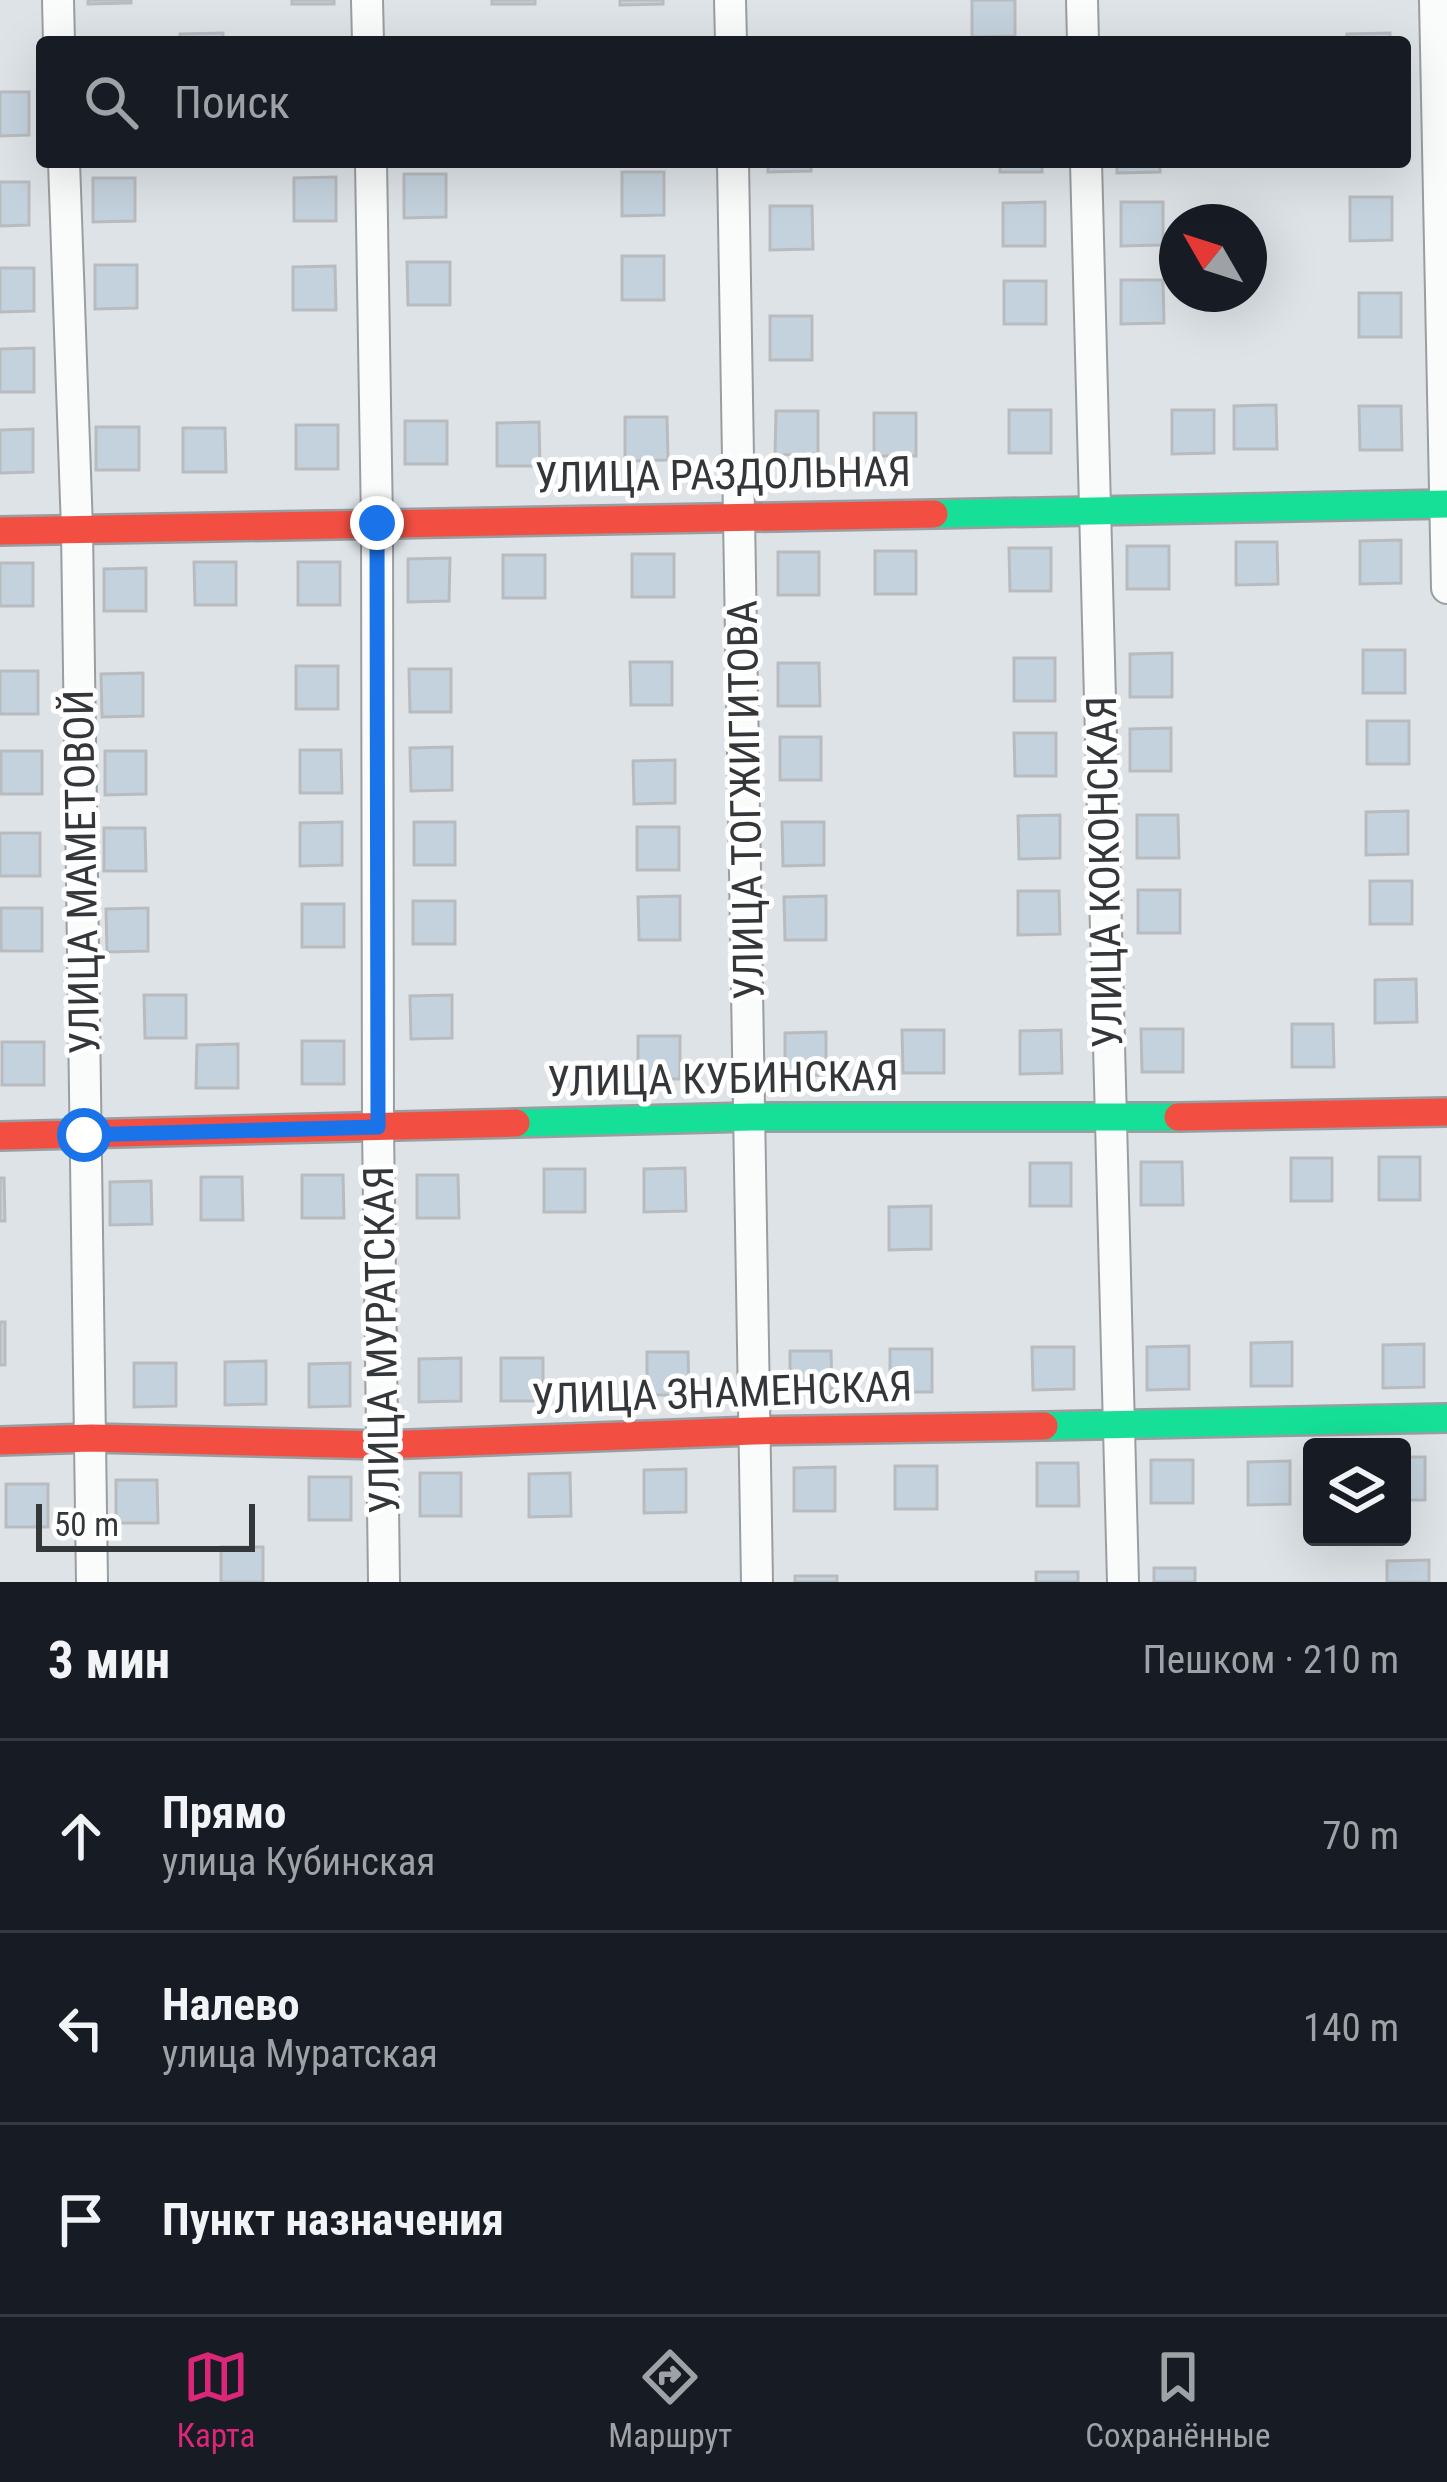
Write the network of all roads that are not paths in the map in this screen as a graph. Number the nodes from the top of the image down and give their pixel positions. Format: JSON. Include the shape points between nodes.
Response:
{"nodes":[{"id":1,"x":58,"y":0,"type":"edge"},
{"id":2,"x":368,"y":0,"type":"edge"},
{"id":3,"x":730,"y":0,"type":"edge"},
{"id":4,"x":1082,"y":0,"type":"edge"},
{"id":5,"x":1435,"y":0,"type":"edge"},
{"id":6,"x":59,"y":36,"type":"edge"},
{"id":7,"x":368,"y":36,"type":"edge"},
{"id":8,"x":731,"y":36,"type":"edge"},
{"id":9,"x":1083,"y":36,"type":"edge"},
{"id":10,"x":64,"y":168,"type":"edge"},
{"id":11,"x":370,"y":168,"type":"edge"},
{"id":12,"x":733,"y":168,"type":"edge"},
{"id":13,"x":1086,"y":168,"type":"edge"},
{"id":14,"x":1446,"y":504,"type":"edge"},
{"id":15,"x":1096,"y":508,"type":"junction"},
{"id":16,"x":740,"y":515,"type":"junction"},
{"id":17,"x":377,"y":523,"type":"junction"},
{"id":18,"x":77,"y":529,"type":"junction"},
{"id":19,"x":0,"y":531,"type":"edge"},
{"id":20,"x":1447,"y":588,"type":"edge"},
{"id":21,"x":1447,"y":1112,"type":"edge"},
{"id":22,"x":751,"y":1117,"type":"junction"},
{"id":23,"x":1110,"y":1118,"type":"junction"},
{"id":24,"x":378,"y":1127,"type":"junction"},
{"id":25,"x":84,"y":1135,"type":"junction"},
{"id":26,"x":0,"y":1136,"type":"edge"},
{"id":27,"x":1447,"y":1418,"type":"edge"},
{"id":28,"x":1119,"y":1426,"type":"junction"},
{"id":29,"x":753,"y":1431,"type":"junction"},
{"id":30,"x":91,"y":1438,"type":"junction"},
{"id":31,"x":0,"y":1441,"type":"edge"},
{"id":32,"x":383,"y":1445,"type":"junction"},
{"id":33,"x":92,"y":1582,"type":"edge"},
{"id":34,"x":384,"y":1582,"type":"edge"},
{"id":35,"x":757,"y":1582,"type":"edge"},
{"id":36,"x":1123,"y":1582,"type":"edge"}],
"edges":[{"from":1,"to":6,"type":"street"},
{"from":2,"to":7,"type":"street"},
{"from":3,"to":8,"type":"street"},
{"from":4,"to":9,"type":"street"},
{"from":5,"to":14,"type":"street"},
{"from":10,"to":18,"type":"street","name":"УЛИЦА МАМЕТОВОЙ"},
{"from":11,"to":17,"type":"street","name":"УЛИЦА МУРАТСКАЯ"},
{"from":12,"to":16,"type":"street","name":"УЛИЦА ТОГЖИГИТОВА"},
{"from":13,"to":15,"type":"street","name":"УЛИЦА КОКОНСКАЯ"},
{"from":14,"to":15,"type":"street","name":"УЛИЦА РАЗДОЛЬНАЯ"},
{"from":14,"to":20,"type":"street"},
{"from":15,"to":16,"type":"street","name":"УЛИЦА РАЗДОЛЬНАЯ"},
{"from":15,"to":23,"type":"street","name":"УЛИЦА КОКОНСКАЯ"},
{"from":16,"to":17,"type":"street","name":"УЛИЦА РАЗДОЛЬНАЯ"},
{"from":16,"to":22,"type":"street","name":"УЛИЦА ТОГЖИГИТОВА"},
{"from":17,"to":18,"type":"street","name":"УЛИЦА РАЗДОЛЬНАЯ"},
{"from":17,"to":24,"type":"street","name":"УЛИЦА МУРАТСКАЯ"},
{"from":18,"to":19,"type":"street","name":"УЛИЦА РАЗДОЛЬНАЯ"},
{"from":18,"to":25,"type":"street","name":"УЛИЦА МАМЕТОВОЙ"},
{"from":21,"to":23,"type":"street","name":"УЛИЦА КУБИНСКАЯ"},
{"from":22,"to":23,"type":"street","name":"УЛИЦА КУБИНСКАЯ"},
{"from":22,"to":24,"type":"street","name":"УЛИЦА КУБИНСКАЯ"},
{"from":22,"to":29,"type":"street","name":"УЛИЦА ТОГЖИГИТОВА"},
{"from":23,"to":28,"type":"street","name":"УЛИЦА КОКОНСКАЯ"},
{"from":24,"to":25,"type":"street","name":"УЛИЦА КУБИНСКАЯ"},
{"from":24,"to":32,"type":"street","name":"УЛИЦА МУРАТСКАЯ"},
{"from":25,"to":26,"type":"street","name":"УЛИЦА КУБИНСКАЯ"},
{"from":25,"to":30,"type":"street","name":"УЛИЦА МАМЕТОВОЙ"},
{"from":27,"to":28,"type":"street","name":"УЛИЦА ЗНАМЕНСКАЯ"},
{"from":28,"to":29,"type":"street","name":"УЛИЦА ЗНАМЕНСКАЯ"},
{"from":28,"to":36,"type":"street","name":"УЛИЦА КОКОНСКАЯ"},
{"from":29,"to":32,"type":"street","name":"УЛИЦА ЗНАМЕНСКАЯ"},
{"from":29,"to":35,"type":"street","name":"УЛИЦА ТОГЖИГИТОВА"},
{"from":30,"to":31,"type":"street","name":"УЛИЦА ЗНАМЕНСКАЯ"},
{"from":30,"to":32,"type":"street","name":"УЛИЦА ЗНАМЕНСКАЯ"},
{"from":30,"to":33,"type":"street","name":"УЛИЦА МАМЕТОВОЙ"},
{"from":32,"to":34,"type":"street","name":"УЛИЦА МУРАТСКАЯ"}]}
